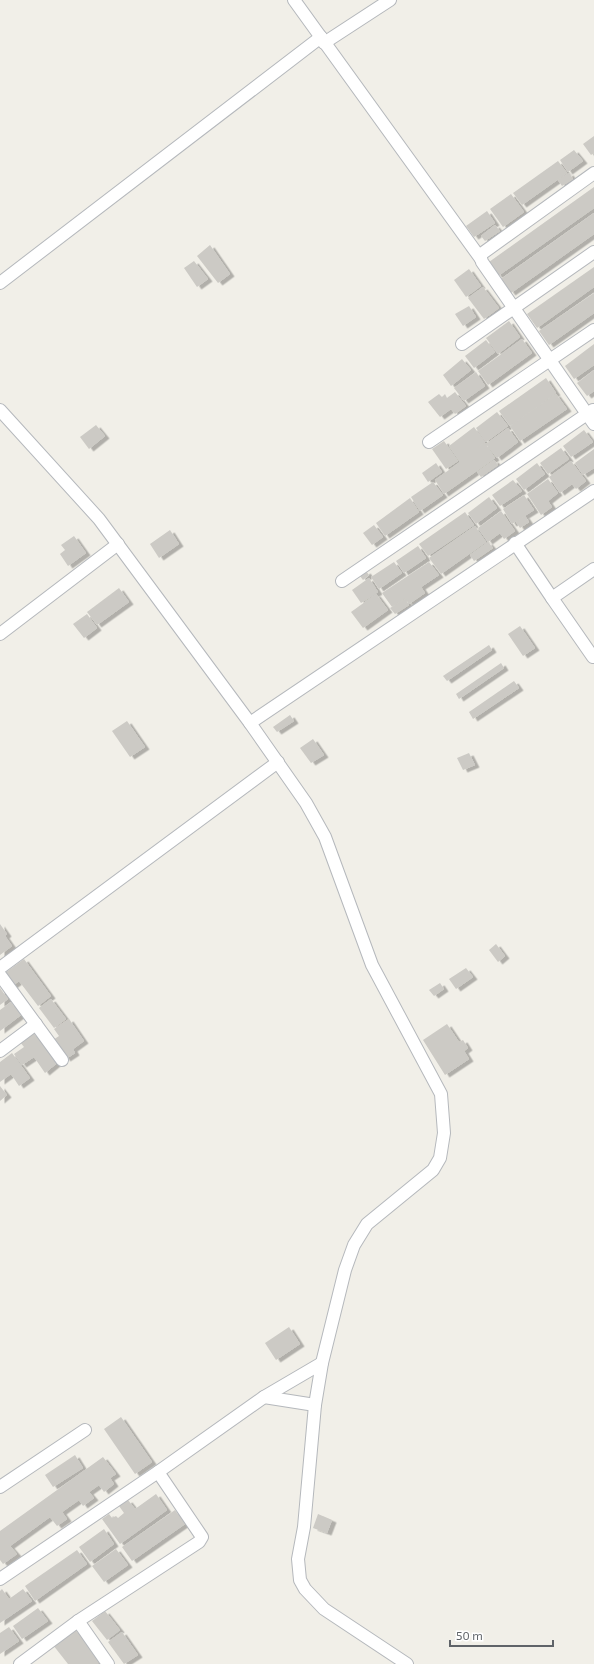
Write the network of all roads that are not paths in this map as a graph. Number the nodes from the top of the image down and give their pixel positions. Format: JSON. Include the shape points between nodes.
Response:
{"nodes":[{"id":1,"x":294,"y":0,"type":"edge"},
{"id":2,"x":390,"y":0,"type":"edge"},
{"id":3,"x":323,"y":40,"type":"junction"},
{"id":4,"x":594,"y":173,"type":"edge"},
{"id":5,"x":594,"y":252,"type":"edge"},
{"id":6,"x":481,"y":260,"type":"junction"},
{"id":7,"x":0,"y":283,"type":"edge"},
{"id":8,"x":514,"y":309,"type":"junction"},
{"id":9,"x":594,"y":330,"type":"edge"},
{"id":10,"x":462,"y":344,"type":"dead end"},
{"id":11,"x":550,"y":361,"type":"junction"},
{"id":12,"x":0,"y":410,"type":"edge"},
{"id":13,"x":592,"y":416,"type":"edge"},
{"id":14,"x":429,"y":442,"type":"dead end"},
{"id":15,"x":594,"y":491,"type":"edge"},
{"id":16,"x":515,"y":543,"type":"junction"},
{"id":17,"x":118,"y":544,"type":"junction"},
{"id":18,"x":594,"y":569,"type":"edge"},
{"id":19,"x":342,"y":581,"type":"dead end"},
{"id":20,"x":552,"y":598,"type":"junction"},
{"id":21,"x":0,"y":634,"type":"edge"},
{"id":22,"x":591,"y":649,"type":"edge"},
{"id":23,"x":250,"y":723,"type":"junction"},
{"id":24,"x":278,"y":762,"type":"junction"},
{"id":25,"x":0,"y":968,"type":"edge"},
{"id":26,"x":0,"y":975,"type":"edge"},
{"id":27,"x":36,"y":1024,"type":"junction"},
{"id":28,"x":0,"y":1051,"type":"edge"},
{"id":29,"x":62,"y":1060,"type":"dead end"},
{"id":30,"x":322,"y":1363,"type":"junction"},
{"id":31,"x":264,"y":1396,"type":"junction"},
{"id":32,"x":315,"y":1406,"type":"junction"},
{"id":33,"x":85,"y":1430,"type":"dead end"},
{"id":34,"x":158,"y":1472,"type":"junction"},
{"id":35,"x":0,"y":1487,"type":"edge"},
{"id":36,"x":0,"y":1579,"type":"edge"},
{"id":37,"x":78,"y":1621,"type":"junction"},
{"id":38,"x":20,"y":1664,"type":"edge"},
{"id":39,"x":108,"y":1664,"type":"edge"},
{"id":40,"x":407,"y":1664,"type":"edge"}],
"edges":[{"from":1,"to":3,"type":"street"},
{"from":2,"to":3,"type":"street"},
{"from":3,"to":6,"type":"street"},
{"from":3,"to":7,"type":"street"},
{"from":4,"to":6,"type":"street","via":[[483,252]]},
{"from":5,"to":8,"type":"street"},
{"from":6,"to":8,"type":"street"},
{"from":8,"to":10,"type":"street"},
{"from":8,"to":11,"type":"street"},
{"from":9,"to":11,"type":"street"},
{"from":11,"to":13,"type":"street"},
{"from":11,"to":14,"type":"street"},
{"from":12,"to":17,"type":"street","via":[[99,519]]},
{"from":13,"to":19,"type":"street"},
{"from":15,"to":16,"type":"street"},
{"from":16,"to":20,"type":"street"},
{"from":16,"to":23,"type":"street"},
{"from":17,"to":21,"type":"street"},
{"from":17,"to":23,"type":"street"},
{"from":18,"to":20,"type":"street"},
{"from":20,"to":22,"type":"street"},
{"from":23,"to":24,"type":"street"},
{"from":24,"to":25,"type":"street"},
{"from":24,"to":30,"type":"street","via":[[306,803],[324,837],[372,965],[441,1094],[444,1133],[440,1158],[432,1170],[367,1224],[354,1245],[345,1270]]},
{"from":26,"to":27,"type":"street"},
{"from":27,"to":28,"type":"street"},
{"from":27,"to":29,"type":"street"},
{"from":30,"to":31,"type":"street"},
{"from":30,"to":32,"type":"street"},
{"from":31,"to":32,"type":"street"},
{"from":31,"to":34,"type":"street"},
{"from":32,"to":40,"type":"street","via":[[304,1527],[298,1559],[300,1580],[304,1590],[324,1609]]},
{"from":33,"to":35,"type":"street"},
{"from":34,"to":36,"type":"street"},
{"from":34,"to":37,"type":"street","via":[[202,1537],[199,1542]]},
{"from":37,"to":38,"type":"street"},
{"from":37,"to":39,"type":"street"}]}
